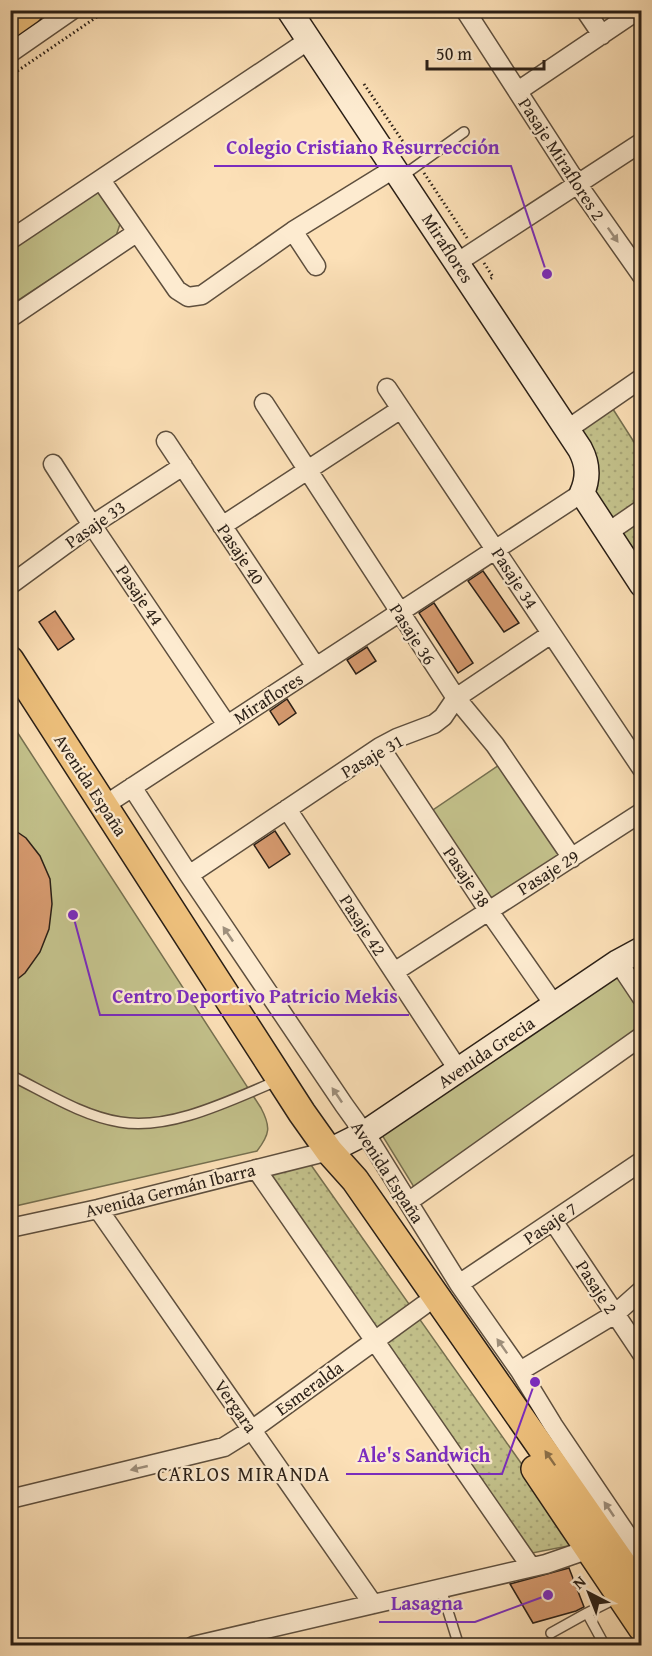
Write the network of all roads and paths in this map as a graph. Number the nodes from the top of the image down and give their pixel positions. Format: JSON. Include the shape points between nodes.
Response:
{"nodes":[{"id":1,"x":30,"y":10,"type":"edge"},
{"id":2,"x":72,"y":10,"type":"edge"},
{"id":3,"x":107,"y":10,"type":"edge"},
{"id":4,"x":289,"y":10,"type":"edge"},
{"id":5,"x":465,"y":10,"type":"edge"},
{"id":6,"x":585,"y":10,"type":"edge"},
{"id":7,"x":638,"y":10,"type":"edge"},
{"id":8,"x":10,"y":24,"type":"edge"},
{"id":9,"x":602,"y":35,"type":"junction"},
{"id":10,"x":309,"y":40,"type":"junction"},
{"id":11,"x":10,"y":54,"type":"edge"},
{"id":12,"x":10,"y":76,"type":"edge"},
{"id":13,"x":518,"y":91,"type":"junction"},
{"id":14,"x":464,"y":132,"type":"dead end"},
{"id":15,"x":642,"y":142,"type":"edge"},
{"id":16,"x":398,"y":173,"type":"junction"},
{"id":17,"x":101,"y":180,"type":"junction"},
{"id":18,"x":578,"y":185,"type":"junction"},
{"id":19,"x":293,"y":231,"type":"junction"},
{"id":20,"x":136,"y":233,"type":"junction"},
{"id":21,"x":10,"y":240,"type":"edge"},
{"id":22,"x":458,"y":262,"type":"junction"},
{"id":23,"x":316,"y":266,"type":"dead end"},
{"id":24,"x":642,"y":276,"type":"edge"},
{"id":25,"x":10,"y":318,"type":"edge"},
{"id":26,"x":642,"y":378,"type":"edge"},
{"id":27,"x":387,"y":388,"type":"dead end"},
{"id":28,"x":264,"y":403,"type":"dead end"},
{"id":29,"x":401,"y":409,"type":"junction"},
{"id":30,"x":568,"y":429,"type":"junction"},
{"id":31,"x":166,"y":441,"type":"dead end"},
{"id":32,"x":53,"y":464,"type":"dead end"},
{"id":33,"x":183,"y":466,"type":"junction"},
{"id":34,"x":307,"y":470,"type":"junction"},
{"id":35,"x":582,"y":492,"type":"junction"},
{"id":36,"x":642,"y":509,"type":"edge"},
{"id":37,"x":92,"y":525,"type":"junction"},
{"id":38,"x":222,"y":526,"type":"junction"},
{"id":39,"x":607,"y":532,"type":"junction"},
{"id":40,"x":496,"y":549,"type":"junction"},
{"id":41,"x":10,"y":585,"type":"edge"},
{"id":42,"x":642,"y":585,"type":"edge"},
{"id":43,"x":399,"y":612,"type":"junction"},
{"id":44,"x":551,"y":634,"type":"junction"},
{"id":45,"x":10,"y":660,"type":"edge"},
{"id":46,"x":316,"y":667,"type":"junction"},
{"id":47,"x":456,"y":698,"type":"junction"},
{"id":48,"x":227,"y":725,"type":"junction"},
{"id":49,"x":380,"y":747,"type":"junction"},
{"id":50,"x":642,"y":769,"type":"edge"},
{"id":51,"x":132,"y":787,"type":"junction"},
{"id":52,"x":105,"y":805,"type":"junction"},
{"id":53,"x":287,"y":809,"type":"junction"},
{"id":54,"x":642,"y":812,"type":"edge"},
{"id":55,"x":572,"y":858,"type":"junction"},
{"id":56,"x":189,"y":875,"type":"junction"},
{"id":57,"x":488,"y":910,"type":"junction"},
{"id":58,"x":642,"y":949,"type":"edge"},
{"id":59,"x":618,"y":962,"type":"junction"},
{"id":60,"x":394,"y":972,"type":"junction"},
{"id":61,"x":642,"y":998,"type":"edge"},
{"id":62,"x":555,"y":1006,"type":"junction"},
{"id":63,"x":642,"y":1036,"type":"edge"},
{"id":64,"x":459,"y":1071,"type":"junction"},
{"id":65,"x":10,"y":1075,"type":"edge"},
{"id":66,"x":280,"y":1079,"type":"junction"},
{"id":67,"x":365,"y":1133,"type":"junction"},
{"id":68,"x":329,"y":1151,"type":"junction"},
{"id":69,"x":642,"y":1161,"type":"edge"},
{"id":70,"x":256,"y":1169,"type":"junction"},
{"id":71,"x":408,"y":1202,"type":"junction"},
{"id":72,"x":98,"y":1209,"type":"junction"},
{"id":73,"x":553,"y":1221,"type":"junction"},
{"id":74,"x":10,"y":1228,"type":"edge"},
{"id":75,"x":459,"y":1284,"type":"junction"},
{"id":76,"x":642,"y":1290,"type":"edge"},
{"id":77,"x":424,"y":1305,"type":"junction"},
{"id":78,"x":615,"y":1314,"type":"junction"},
{"id":79,"x":375,"y":1340,"type":"junction"},
{"id":80,"x":642,"y":1354,"type":"edge"},
{"id":81,"x":520,"y":1371,"type":"junction"},
{"id":82,"x":253,"y":1429,"type":"junction"},
{"id":83,"x":10,"y":1499,"type":"edge"},
{"id":84,"x":598,"y":1546,"type":"junction"},
{"id":85,"x":642,"y":1557,"type":"edge"},
{"id":86,"x":531,"y":1567,"type":"junction"},
{"id":87,"x":441,"y":1589,"type":"junction"},
{"id":88,"x":631,"y":1594,"type":"edge"},
{"id":89,"x":373,"y":1604,"type":"junction"},
{"id":90,"x":587,"y":1613,"type":"junction"},
{"id":91,"x":642,"y":1628,"type":"edge"},
{"id":92,"x":551,"y":1634,"type":"dead end"},
{"id":93,"x":246,"y":1640,"type":"edge"},
{"id":94,"x":193,"y":1646,"type":"edge"},
{"id":95,"x":459,"y":1646,"type":"edge"},
{"id":96,"x":605,"y":1646,"type":"edge"}],
"edges":[{"from":1,"to":8,"type":"main road"},
{"from":2,"to":11,"type":"street"},
{"from":3,"to":12,"type":"path"},
{"from":4,"to":10,"type":"street","name":"Miraflores"},
{"from":5,"to":13,"type":"street","name":"Pasaje Miraflores 2"},
{"from":6,"to":9,"type":"street"},
{"from":7,"to":9,"type":"street"},
{"from":9,"to":13,"type":"street"},
{"from":10,"to":16,"type":"street","name":"Miraflores"},
{"from":10,"to":17,"type":"street"},
{"from":13,"to":18,"type":"street","name":"Pasaje Miraflores 2"},
{"from":14,"to":16,"type":"lane"},
{"from":15,"to":18,"type":"street"},
{"from":16,"to":19,"type":"street"},
{"from":16,"to":22,"type":"street","name":"Miraflores"},
{"from":17,"to":20,"type":"street"},
{"from":17,"to":21,"type":"street"},
{"from":18,"to":22,"type":"street"},
{"from":18,"to":24,"type":"street","name":"Pasaje Miraflores 2","one_way":true},
{"from":19,"to":20,"type":"street","via":[[202,295],[188,297],[177,290]]},
{"from":19,"to":23,"type":"street"},
{"from":20,"to":25,"type":"street"},
{"from":22,"to":30,"type":"street","name":"Miraflores"},
{"from":26,"to":30,"type":"street"},
{"from":27,"to":29,"type":"street","name":"Pasaje 34"},
{"from":28,"to":34,"type":"street","name":"Pasaje 36"},
{"from":29,"to":34,"type":"street"},
{"from":29,"to":40,"type":"street","name":"Pasaje 34"},
{"from":30,"to":35,"type":"street","name":"Miraflores","via":[[587,465]]},
{"from":31,"to":33,"type":"street","name":"Pasaje 40"},
{"from":32,"to":37,"type":"street","name":"Pasaje 44"},
{"from":33,"to":37,"type":"street","name":"Pasaje 33"},
{"from":33,"to":38,"type":"street","name":"Pasaje 40"},
{"from":34,"to":38,"type":"street"},
{"from":34,"to":43,"type":"street","name":"Pasaje 36"},
{"from":35,"to":39,"type":"street"},
{"from":35,"to":40,"type":"street","name":"Miraflores"},
{"from":36,"to":39,"type":"street"},
{"from":37,"to":41,"type":"street","name":"Pasaje 33"},
{"from":37,"to":48,"type":"street","name":"Pasaje 44"},
{"from":38,"to":46,"type":"street","name":"Pasaje 40"},
{"from":39,"to":42,"type":"street"},
{"from":40,"to":43,"type":"street","name":"Miraflores"},
{"from":40,"to":44,"type":"street","name":"Pasaje 34"},
{"from":43,"to":46,"type":"street","name":"Miraflores"},
{"from":43,"to":47,"type":"street","name":"Pasaje 36"},
{"from":44,"to":47,"type":"street","name":"Pasaje 31"},
{"from":44,"to":50,"type":"street","name":"Pasaje 34"},
{"from":45,"to":52,"type":"main road","name":"Avenida España"},
{"from":46,"to":48,"type":"street","name":"Miraflores"},
{"from":47,"to":49,"type":"street","name":"Pasaje 31","via":[[434,724]]},
{"from":47,"to":55,"type":"street","name":"Pasaje 36","via":[[495,745]]},
{"from":48,"to":51,"type":"street","name":"Miraflores"},
{"from":49,"to":53,"type":"street","name":"Pasaje 31"},
{"from":49,"to":57,"type":"street","name":"Pasaje 38"},
{"from":51,"to":52,"type":"street","name":"Miraflores"},
{"from":51,"to":56,"type":"street","name":"Avenida España"},
{"from":52,"to":66,"type":"main road","name":"Avenida España"},
{"from":53,"to":56,"type":"street","name":"Pasaje 31"},
{"from":53,"to":60,"type":"street","name":"Pasaje 42"},
{"from":54,"to":55,"type":"street","name":"Pasaje 29"},
{"from":55,"to":57,"type":"street","name":"Pasaje 29"},
{"from":67,"to":56,"type":"street","name":"Avenida España","one_way":true},
{"from":57,"to":60,"type":"street","name":"Pasaje 29"},
{"from":57,"to":62,"type":"street","name":"Pasaje 38"},
{"from":58,"to":59,"type":"street","name":"Avenida Grecia"},
{"from":59,"to":61,"type":"street"},
{"from":59,"to":62,"type":"street","name":"Avenida Grecia"},
{"from":60,"to":64,"type":"street","name":"Pasaje 42"},
{"from":62,"to":64,"type":"street","name":"Avenida Grecia"},
{"from":63,"to":71,"type":"street"},
{"from":64,"to":67,"type":"street","name":"Avenida Grecia"},
{"from":65,"to":66,"type":"lane","via":[[67,1104],[122,1123],[169,1120],[200,1112]]},
{"from":66,"to":68,"type":"main road","name":"Avenida España"},
{"from":67,"to":68,"type":"street","name":"Avenida Grecia"},
{"from":67,"to":71,"type":"street","name":"Avenida España"},
{"from":68,"to":70,"type":"street","name":"Avenida Germán Ibarra"},
{"from":68,"to":77,"type":"main road","name":"Avenida España","via":[[342,1183]]},
{"from":84,"to":68,"type":"main road","name":"Avenida España","one_way":true,"via":[[355,1180]]},
{"from":69,"to":73,"type":"street","name":"Pasaje 7"},
{"from":70,"to":72,"type":"street","name":"Avenida Germán Ibarra"},
{"from":70,"to":79,"type":"street"},
{"from":71,"to":75,"type":"street","name":"Avenida España"},
{"from":72,"to":74,"type":"street","name":"Avenida Germán Ibarra"},
{"from":72,"to":82,"type":"street","name":"Vergara"},
{"from":73,"to":75,"type":"street","name":"Pasaje 7"},
{"from":73,"to":78,"type":"street","name":"Pasaje 2"},
{"from":81,"to":75,"type":"street","name":"Avenida España","one_way":true},
{"from":76,"to":78,"type":"street"},
{"from":77,"to":79,"type":"street","name":"Esmeralda"},
{"from":77,"to":84,"type":"main road","name":"Avenida España"},
{"from":78,"to":80,"type":"street","name":"Pasaje 2"},
{"from":78,"to":81,"type":"street"},
{"from":79,"to":82,"type":"street","name":"Esmeralda"},
{"from":79,"to":86,"type":"street"},
{"from":85,"to":81,"type":"street","name":"Avenida España","one_way":true},
{"from":82,"to":83,"type":"street","name":"Esmeralda","one_way":true,"via":[[212,1451]]},
{"from":82,"to":89,"type":"street","name":"Vergara"},
{"from":84,"to":86,"type":"street"},
{"from":84,"to":88,"type":"main road","name":"Avenida España"},
{"from":86,"to":87,"type":"street"},
{"from":87,"to":89,"type":"street"},
{"from":87,"to":95,"type":"lane"},
{"from":88,"to":90,"type":"lane"},
{"from":88,"to":91,"type":"main road","name":"Avenida España"},
{"from":89,"to":93,"type":"street"},
{"from":90,"to":92,"type":"lane"},
{"from":90,"to":96,"type":"lane"},
{"from":93,"to":94,"type":"street"}]}
